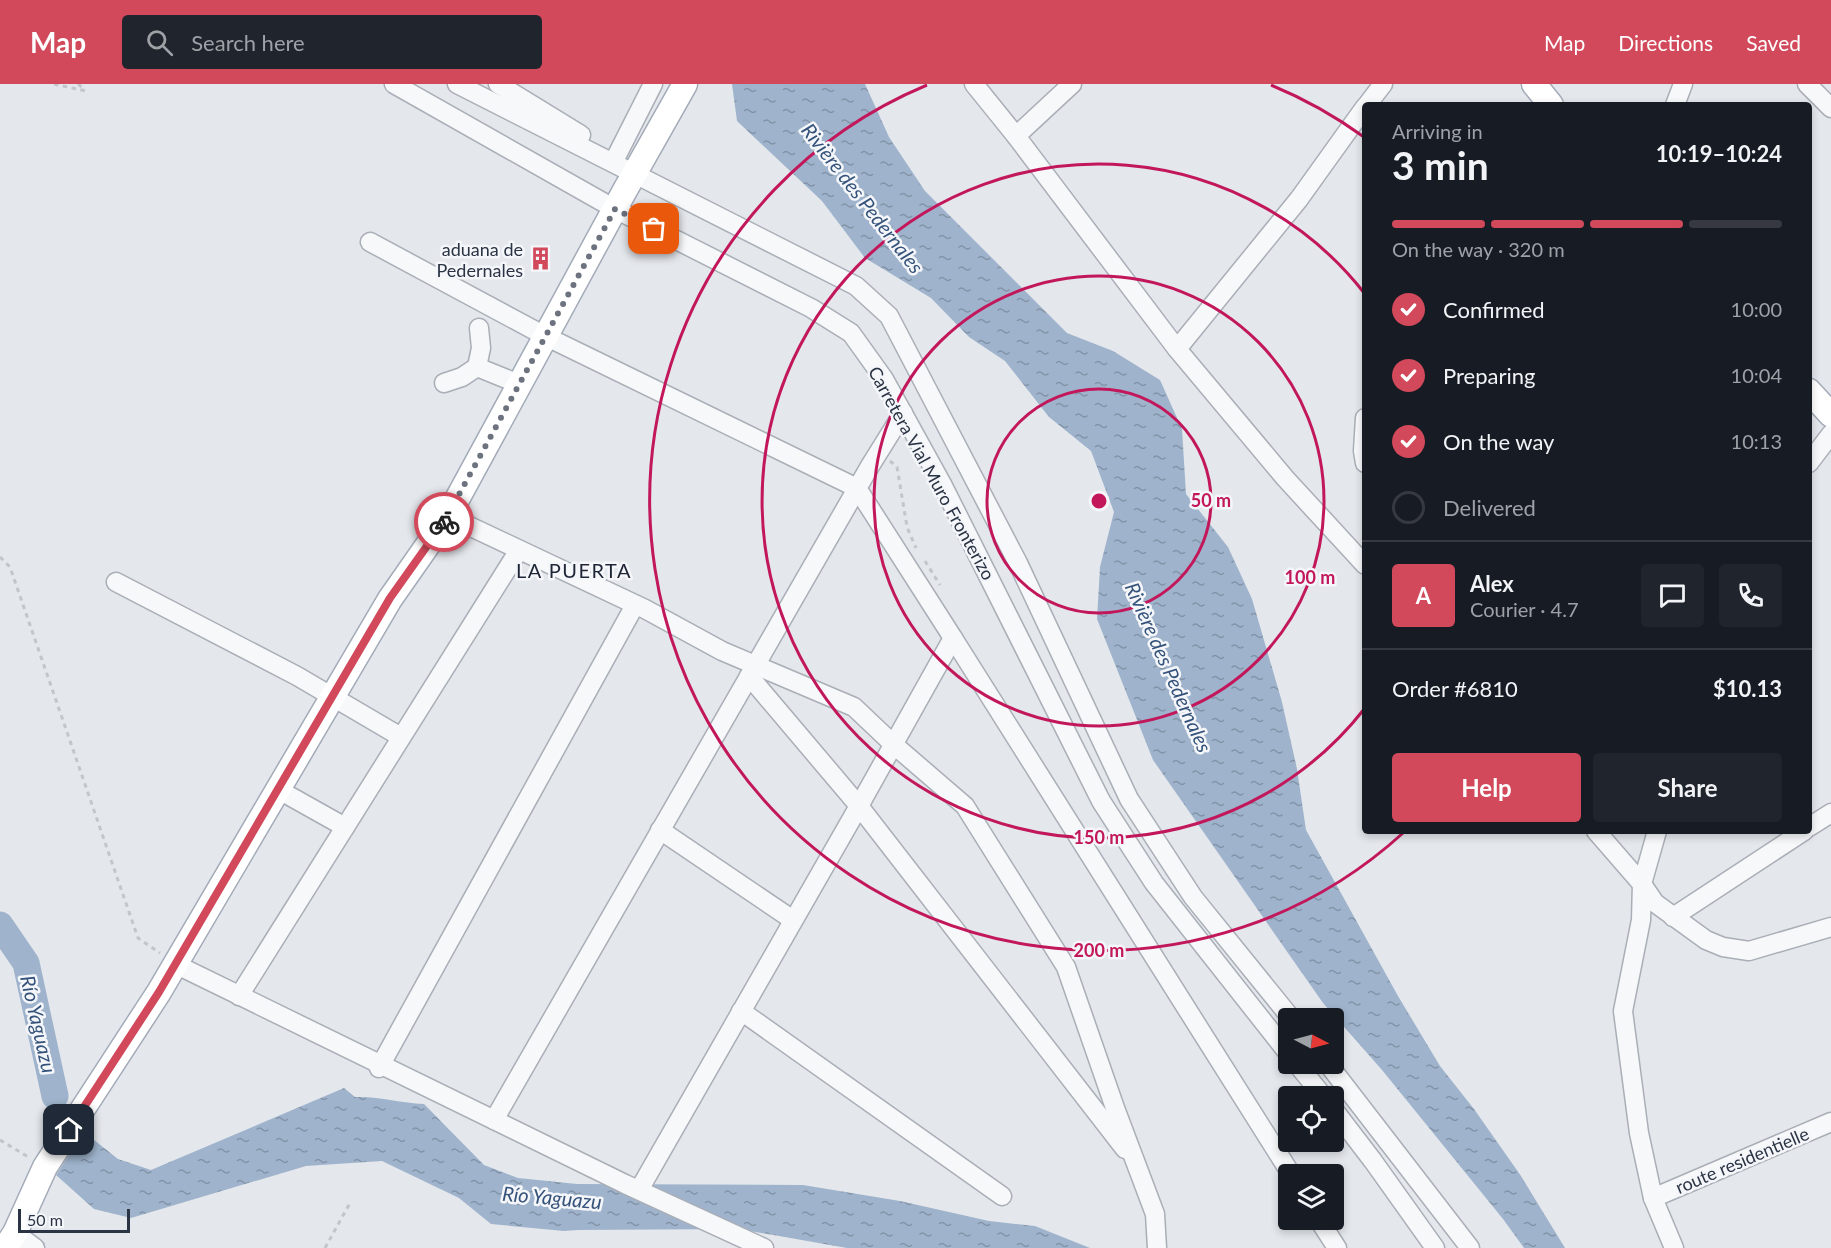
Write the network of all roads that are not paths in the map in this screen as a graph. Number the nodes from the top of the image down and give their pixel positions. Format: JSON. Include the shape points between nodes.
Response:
{"nodes":[{"id":1,"x":394,"y":84,"type":"edge"},
{"id":2,"x":457,"y":84,"type":"edge"},
{"id":3,"x":498,"y":84,"type":"edge"},
{"id":4,"x":653,"y":84,"type":"edge"},
{"id":5,"x":685,"y":84,"type":"edge"},
{"id":6,"x":974,"y":84,"type":"edge"},
{"id":7,"x":1072,"y":84,"type":"edge"},
{"id":8,"x":1383,"y":84,"type":"edge"},
{"id":9,"x":1534,"y":84,"type":"edge"},
{"id":10,"x":1683,"y":84,"type":"edge"},
{"id":11,"x":1807,"y":84,"type":"edge"},
{"id":12,"x":1369,"y":102,"type":"edge"},
{"id":13,"x":1549,"y":102,"type":"edge"},
{"id":14,"x":1676,"y":102,"type":"edge"},
{"id":15,"x":1831,"y":108,"type":"edge"},
{"id":16,"x":1362,"y":112,"type":"edge"},
{"id":17,"x":1016,"y":136,"type":"junction"},
{"id":18,"x":616,"y":157,"type":"junction"},
{"id":19,"x":634,"y":174,"type":"junction"},
{"id":20,"x":615,"y":209,"type":"junction"},
{"id":21,"x":370,"y":242,"type":"dead end"},
{"id":22,"x":479,"y":328,"type":"dead end"},
{"id":23,"x":545,"y":336,"type":"junction"},
{"id":24,"x":1177,"y":349,"type":"junction"},
{"id":25,"x":477,"y":367,"type":"junction"},
{"id":26,"x":444,"y":383,"type":"dead end"},
{"id":27,"x":519,"y":384,"type":"junction"},
{"id":28,"x":1812,"y":394,"type":"edge"},
{"id":29,"x":1830,"y":411,"type":"edge"},
{"id":30,"x":903,"y":413,"type":"junction"},
{"id":31,"x":1831,"y":434,"type":"edge"},
{"id":32,"x":1812,"y":459,"type":"edge"},
{"id":33,"x":857,"y":488,"type":"junction"},
{"id":34,"x":448,"y":516,"type":"junction"},
{"id":35,"x":519,"y":550,"type":"junction"},
{"id":36,"x":1362,"y":558,"type":"edge"},
{"id":37,"x":116,"y":582,"type":"dead end"},
{"id":38,"x":635,"y":605,"type":"junction"},
{"id":39,"x":953,"y":638,"type":"junction"},
{"id":40,"x":753,"y":670,"type":"junction"},
{"id":41,"x":401,"y":737,"type":"junction"},
{"id":42,"x":893,"y":744,"type":"junction"},
{"id":43,"x":279,"y":790,"type":"junction"},
{"id":44,"x":859,"y":806,"type":"junction"},
{"id":45,"x":345,"y":827,"type":"junction"},
{"id":46,"x":660,"y":830,"type":"junction"},
{"id":47,"x":1599,"y":834,"type":"edge"},
{"id":48,"x":1656,"y":834,"type":"edge"},
{"id":49,"x":1796,"y":834,"type":"edge"},
{"id":50,"x":1642,"y":884,"type":"junction"},
{"id":51,"x":1673,"y":917,"type":"junction"},
{"id":52,"x":793,"y":920,"type":"junction"},
{"id":53,"x":1831,"y":927,"type":"edge"},
{"id":54,"x":175,"y":964,"type":"junction"},
{"id":55,"x":239,"y":996,"type":"junction"},
{"id":56,"x":1283,"y":1008,"type":"edge"},
{"id":57,"x":741,"y":1011,"type":"junction"},
{"id":58,"x":1278,"y":1040,"type":"edge"},
{"id":59,"x":379,"y":1068,"type":"dead end"},
{"id":60,"x":1305,"y":1074,"type":"edge"},
{"id":61,"x":1336,"y":1074,"type":"edge"},
{"id":62,"x":1315,"y":1086,"type":"edge"},
{"id":63,"x":494,"y":1120,"type":"junction"},
{"id":64,"x":1831,"y":1122,"type":"edge"},
{"id":65,"x":1344,"y":1123,"type":"edge"},
{"id":66,"x":1285,"y":1164,"type":"edge"},
{"id":67,"x":1137,"y":1165,"type":"junction"},
{"id":68,"x":639,"y":1190,"type":"junction"},
{"id":69,"x":1002,"y":1196,"type":"dead end"},
{"id":70,"x":1653,"y":1198,"type":"junction"},
{"id":71,"x":1325,"y":1230,"type":"edge"},
{"id":72,"x":10,"y":1240,"type":"edge"},
{"id":73,"x":35,"y":1248,"type":"edge"},
{"id":74,"x":764,"y":1248,"type":"edge"},
{"id":75,"x":1157,"y":1248,"type":"edge"},
{"id":76,"x":1337,"y":1248,"type":"edge"},
{"id":77,"x":1435,"y":1248,"type":"edge"},
{"id":78,"x":1470,"y":1248,"type":"edge"},
{"id":79,"x":1674,"y":1248,"type":"edge"}],
"edges":[{"from":1,"to":20,"type":"street","name":"Carretera Vial Muro Fronterizo"},
{"from":2,"to":19,"type":"street","name":"Carretera Vial Muro Fronterizo"},
{"from":3,"to":18,"type":"street"},
{"from":4,"to":18,"type":"street"},
{"from":5,"to":19,"type":"main road"},
{"from":6,"to":17,"type":"street"},
{"from":7,"to":17,"type":"street"},
{"from":8,"to":12,"type":"street"},
{"from":9,"to":13,"type":"main road"},
{"from":10,"to":14,"type":"street"},
{"from":11,"to":15,"type":"street"},
{"from":16,"to":24,"type":"street","via":[[1299,200]]},
{"from":17,"to":24,"type":"street"},
{"from":18,"to":19,"type":"street"},
{"from":19,"to":20,"type":"main road"},
{"from":19,"to":56,"type":"street","name":"Carretera Vial Muro Fronterizo","via":[[856,286],[889,316],[1017,563],[1129,799],[1193,897]]},
{"from":20,"to":23,"type":"main road"},
{"from":20,"to":30,"type":"street","name":"Carretera Vial Muro Fronterizo","via":[[811,308],[851,333]]},
{"from":21,"to":23,"type":"street"},
{"from":22,"to":25,"type":"street","via":[[481,348]]},
{"from":23,"to":27,"type":"main road"},
{"from":23,"to":33,"type":"street"},
{"from":24,"to":36,"type":"street","via":[[1285,478]]},
{"from":25,"to":26,"type":"street"},
{"from":25,"to":27,"type":"street"},
{"from":27,"to":34,"type":"main road"},
{"from":28,"to":29,"type":"main road"},
{"from":30,"to":33,"type":"street"},
{"from":30,"to":58,"type":"street","name":"Carretera Vial Muro Fronterizo","via":[[1101,801],[1154,883]]},
{"from":31,"to":32,"type":"street"},
{"from":33,"to":39,"type":"street"},
{"from":33,"to":40,"type":"street"},
{"from":34,"to":35,"type":"street"},
{"from":34,"to":43,"type":"main road","via":[[390,598]]},
{"from":35,"to":38,"type":"street"},
{"from":35,"to":41,"type":"street"},
{"from":37,"to":41,"type":"street","via":[[297,676]]},
{"from":38,"to":40,"type":"street"},
{"from":38,"to":59,"type":"street"},
{"from":39,"to":42,"type":"street"},
{"from":39,"to":66,"type":"street"},
{"from":40,"to":42,"type":"street","via":[[854,707]]},
{"from":40,"to":44,"type":"street"},
{"from":40,"to":46,"type":"street"},
{"from":41,"to":45,"type":"street"},
{"from":42,"to":44,"type":"street"},
{"from":42,"to":67,"type":"street","via":[[965,806],[1066,967]]},
{"from":43,"to":45,"type":"street"},
{"from":43,"to":54,"type":"main road"},
{"from":44,"to":52,"type":"street"},
{"from":44,"to":67,"type":"street"},
{"from":45,"to":55,"type":"street"},
{"from":46,"to":52,"type":"street"},
{"from":46,"to":63,"type":"street"},
{"from":47,"to":50,"type":"street"},
{"from":48,"to":50,"type":"street"},
{"from":49,"to":51,"type":"street"},
{"from":50,"to":51,"type":"street","via":[[1654,903]]},
{"from":50,"to":70,"type":"street","via":[[1641,920],[1623,1011],[1639,1133]]},
{"from":51,"to":53,"type":"street","via":[[1723,948],[1749,951]]},
{"from":52,"to":57,"type":"street"},
{"from":54,"to":55,"type":"street"},
{"from":54,"to":72,"type":"main road","via":[[45,1167]]},
{"from":55,"to":63,"type":"street"},
{"from":57,"to":68,"type":"street"},
{"from":57,"to":69,"type":"street"},
{"from":60,"to":62,"type":"street"},
{"from":61,"to":78,"type":"street"},
{"from":63,"to":68,"type":"street"},
{"from":64,"to":70,"type":"street","name":"route residentielle"},
{"from":65,"to":77,"type":"street"},
{"from":67,"to":75,"type":"street","via":[[1155,1214]]},
{"from":68,"to":74,"type":"street"},
{"from":70,"to":79,"type":"street"},
{"from":71,"to":76,"type":"street"},
{"from":72,"to":73,"type":"street"}]}
